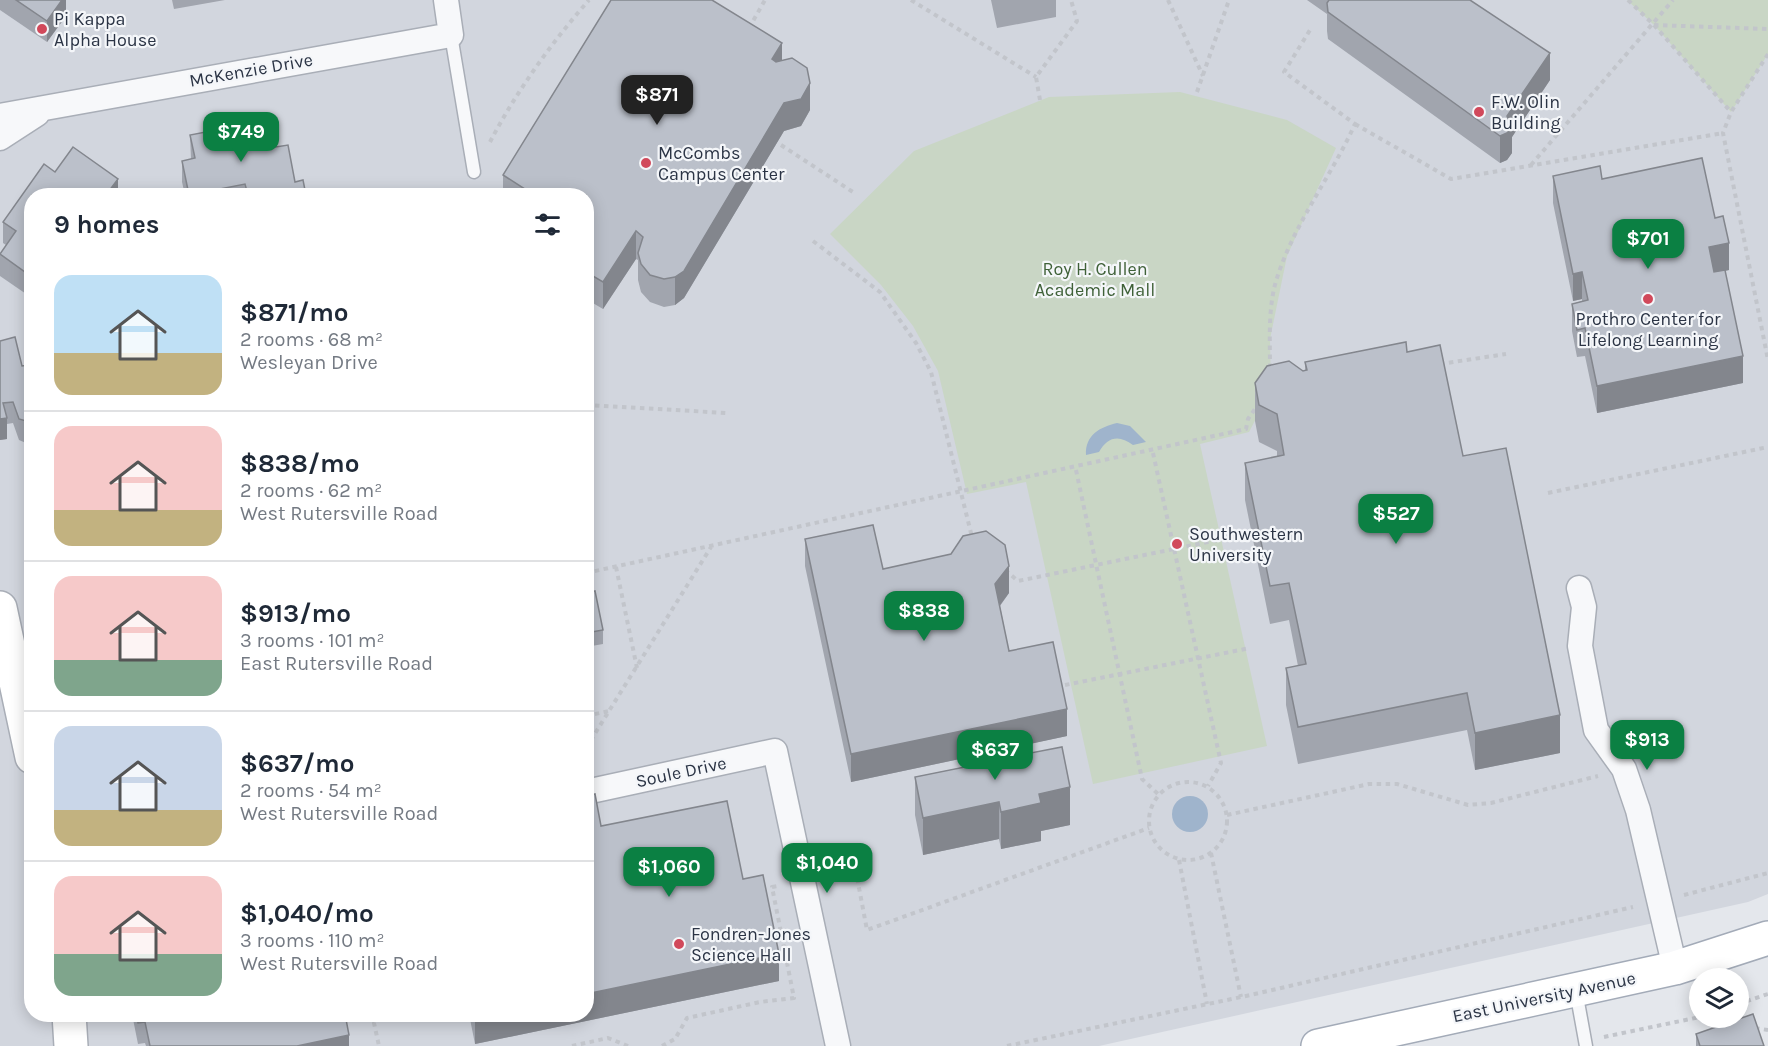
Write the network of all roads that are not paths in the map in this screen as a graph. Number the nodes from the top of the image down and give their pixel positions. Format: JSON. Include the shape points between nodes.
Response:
{"nodes":[{"id":1,"x":446,"y":0,"type":"edge"},
{"id":2,"x":451,"y":35,"type":"junction"},
{"id":3,"x":0,"y":100,"type":"edge"},
{"id":4,"x":52,"y":106,"type":"junction"},
{"id":5,"x":0,"y":116,"type":"edge"},
{"id":6,"x":0,"y":138,"type":"edge"},
{"id":7,"x":474,"y":172,"type":"road end"},
{"id":8,"x":1579,"y":588,"type":"dead end"},
{"id":9,"x":0,"y":608,"type":"edge"},
{"id":10,"x":24,"y":719,"type":"edge"},
{"id":11,"x":594,"y":790,"type":"edge"},
{"id":12,"x":1768,"y":938,"type":"edge"},
{"id":13,"x":1676,"y":968,"type":"junction"},
{"id":14,"x":1576,"y":990,"type":"junction"},
{"id":15,"x":70,"y":1022,"type":"edge"},
{"id":16,"x":71,"y":1046,"type":"edge"},
{"id":17,"x":838,"y":1046,"type":"edge"},
{"id":18,"x":1318,"y":1046,"type":"edge"},
{"id":19,"x":1586,"y":1046,"type":"edge"}],
"edges":[{"from":1,"to":2,"type":"street"},
{"from":2,"to":4,"type":"street","name":"McKenzie Drive"},
{"from":2,"to":7,"type":"lane"},
{"from":3,"to":4,"type":"street","name":"McKenzie Drive"},
{"from":4,"to":5,"type":"street","name":"McKenzie Drive"},
{"from":4,"to":6,"type":"street","name":"McKenzie Drive"},
{"from":8,"to":13,"type":"street","via":[[1584,608],[1580,646],[1596,730],[1624,769],[1638,810]]},
{"from":9,"to":10,"type":"main road"},
{"from":11,"to":17,"type":"street","name":"Soule Drive","via":[[775,752]]},
{"from":12,"to":13,"type":"main road","name":"East University Avenue"},
{"from":13,"to":14,"type":"main road","name":"East University Avenue"},
{"from":14,"to":18,"type":"main road","name":"East University Avenue"},
{"from":14,"to":19,"type":"lane"},
{"from":15,"to":16,"type":"main road"}]}
